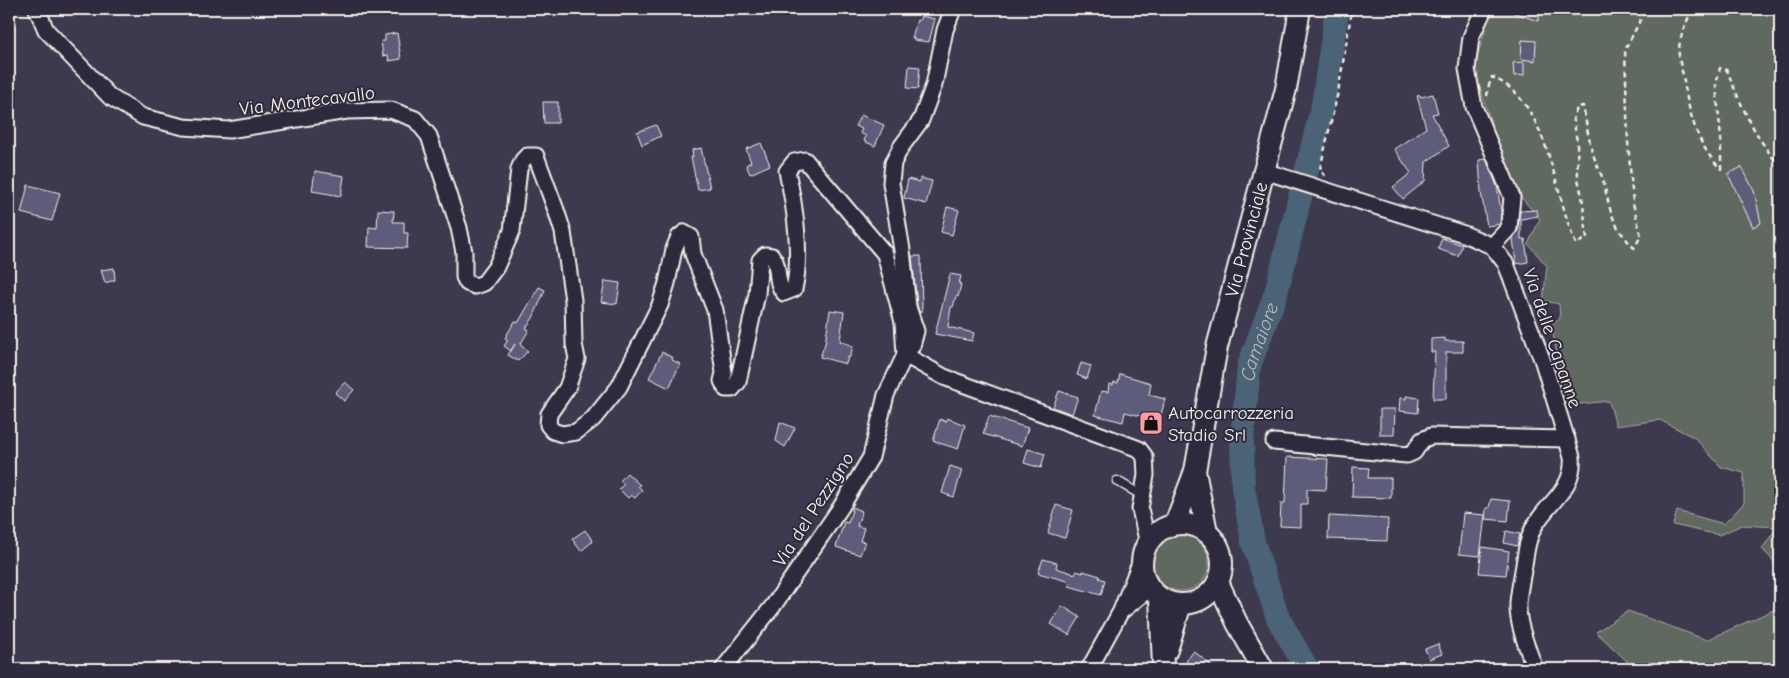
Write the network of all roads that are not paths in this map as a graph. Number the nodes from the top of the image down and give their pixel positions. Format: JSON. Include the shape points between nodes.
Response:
{"nodes":[{"id":1,"x":36,"y":9,"type":"edge"},
{"id":2,"x":953,"y":9,"type":"edge"},
{"id":3,"x":1300,"y":9,"type":"edge"},
{"id":4,"x":1484,"y":9,"type":"edge"},
{"id":5,"x":1264,"y":171,"type":"junction"},
{"id":6,"x":1492,"y":246,"type":"junction"},
{"id":7,"x":905,"y":355,"type":"junction"},
{"id":8,"x":1567,"y":438,"type":"junction"},
{"id":9,"x":1274,"y":442,"type":"dead end"},
{"id":10,"x":1195,"y":471,"type":"junction"},
{"id":11,"x":1117,"y":481,"type":"dead end"},
{"id":12,"x":1143,"y":496,"type":"junction"},
{"id":13,"x":1175,"y":524,"type":"junction"},
{"id":14,"x":1207,"y":532,"type":"junction"},
{"id":15,"x":1148,"y":539,"type":"junction"},
{"id":16,"x":1218,"y":582,"type":"junction"},
{"id":17,"x":1155,"y":593,"type":"junction"},
{"id":18,"x":1205,"y":597,"type":"junction"},
{"id":19,"x":1181,"y":604,"type":"junction"},
{"id":20,"x":1121,"y":611,"type":"junction"},
{"id":21,"x":1237,"y":623,"type":"junction"},
{"id":22,"x":1163,"y":668,"type":"edge"},
{"id":23,"x":723,"y":669,"type":"edge"},
{"id":24,"x":1089,"y":669,"type":"edge"},
{"id":25,"x":1263,"y":669,"type":"edge"},
{"id":26,"x":1535,"y":669,"type":"edge"}],
"edges":[{"from":1,"to":7,"type":"street","name":"Via Montecavallo","via":[[46,30],[110,97],[143,117],[184,128],[228,130],[347,111],[391,110],[416,119],[429,136],[459,228],[464,252],[464,277],[467,283],[475,286],[484,283],[496,267],[512,231],[519,169],[527,156],[536,156],[563,232],[577,359],[567,388],[549,414],[548,425],[553,431],[562,434],[576,432],[593,419],[619,387],[660,305],[674,249],[679,236],[684,233],[691,237],[693,254],[714,310],[724,373],[722,381],[726,390],[732,389],[738,382],[757,294],[760,260],[765,255],[772,256],[777,262],[779,287],[784,293],[794,289],[797,275],[794,204],[787,171],[794,162],[805,160],[885,254],[903,322]]},
{"from":2,"to":7,"type":"street","name":"Via del Pezzigno","via":[[945,30],[934,85],[921,120],[901,146],[893,163],[891,184],[908,306],[916,331],[912,346]]},
{"from":3,"to":5,"type":"main road","name":"Via Provinciale","via":[[1286,89]]},
{"from":4,"to":6,"type":"street","via":[[1471,37],[1467,69],[1474,107],[1512,197],[1509,228]]},
{"from":5,"to":6,"type":"street","via":[[1326,185]]},
{"from":5,"to":10,"type":"main road","name":"Via Provinciale","via":[[1217,347]]},
{"from":6,"to":8,"type":"street","name":"Via delle Capanne","via":[[1506,264]]},
{"from":7,"to":12,"type":"street","via":[[944,377],[1138,449],[1145,457]]},
{"from":7,"to":23,"type":"street","name":"Via del Pezzigno","via":[[886,395],[871,457],[773,606]]},
{"from":8,"to":9,"type":"street","via":[[1431,436],[1407,455]]},
{"from":8,"to":26,"type":"street","name":"Via delle Capanne","via":[[1573,468],[1570,478],[1535,525],[1527,546],[1518,604]]},
{"from":10,"to":13,"type":"main road","name":"Via Provinciale"},
{"from":10,"to":14,"type":"main road","name":"Via Provinciale"},
{"from":11,"to":12,"type":"lane"},
{"from":12,"to":15,"type":"street","via":[[1140,509]]},
{"from":13,"to":14,"type":"main road","via":[[1198,527]]},
{"from":13,"to":15,"type":"main road"},
{"from":14,"to":16,"type":"main road","name":"Via Provinciale","via":[[1222,555]]},
{"from":15,"to":17,"type":"main road","via":[[1143,572]]},
{"from":15,"to":20,"type":"street"},
{"from":16,"to":18,"type":"main road"},
{"from":16,"to":21,"type":"main road"},
{"from":17,"to":19,"type":"main road"},
{"from":17,"to":20,"type":"street"},
{"from":17,"to":22,"type":"main road"},
{"from":18,"to":19,"type":"main road","via":[[1194,603]]},
{"from":18,"to":21,"type":"main road"},
{"from":19,"to":22,"type":"main road"},
{"from":20,"to":24,"type":"street"},
{"from":21,"to":25,"type":"main road"}]}
